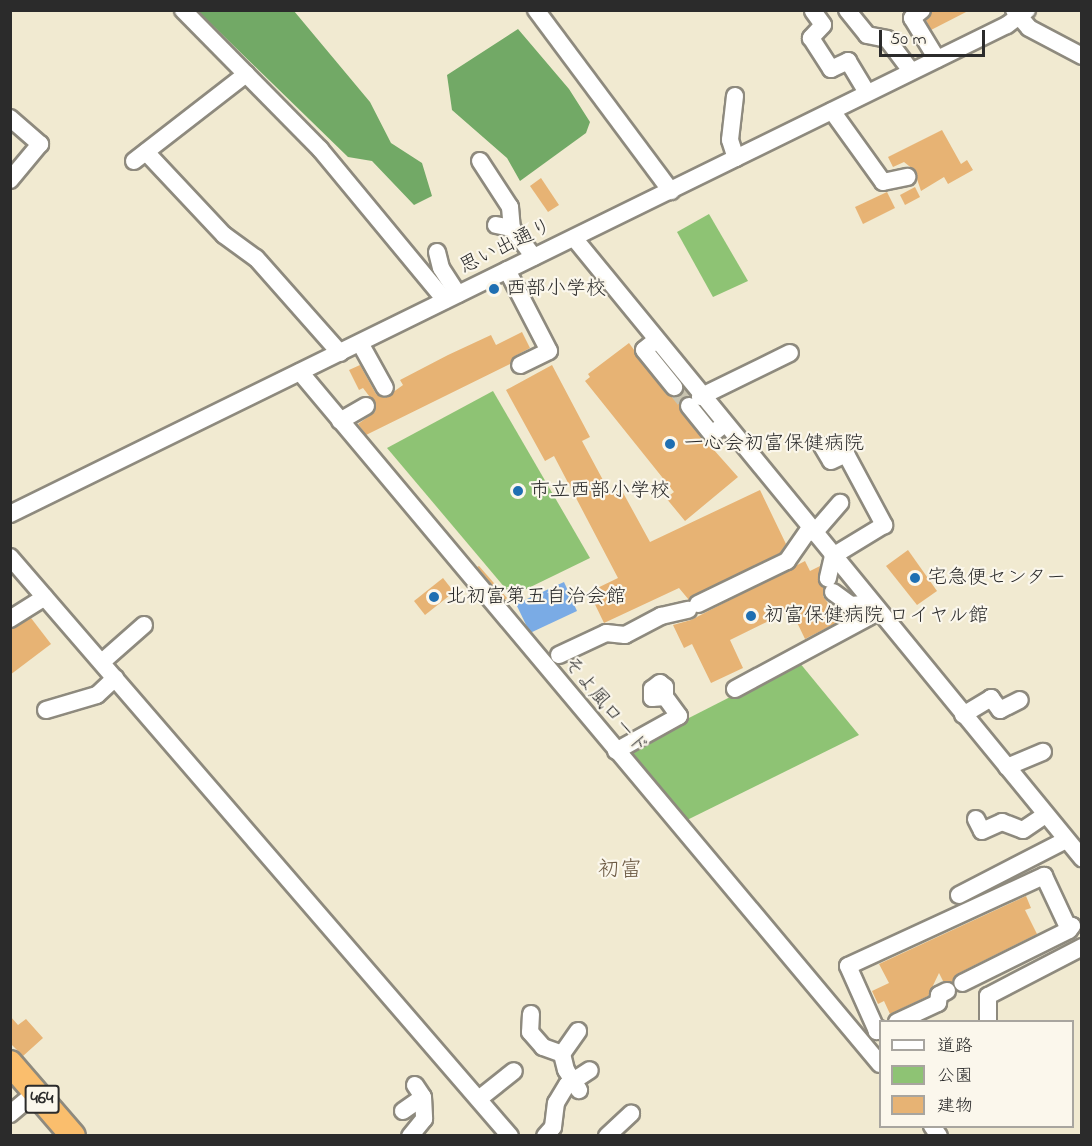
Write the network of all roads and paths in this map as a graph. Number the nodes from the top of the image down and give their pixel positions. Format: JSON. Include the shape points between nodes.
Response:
{"nodes":[{"id":1,"x":183,"y":10,"type":"edge"},
{"id":2,"x":536,"y":10,"type":"edge"},
{"id":3,"x":813,"y":10,"type":"edge"},
{"id":4,"x":922,"y":10,"type":"edge"},
{"id":5,"x":852,"y":12,"type":"edge"},
{"id":6,"x":1020,"y":12,"type":"edge"},
{"id":7,"x":1082,"y":56,"type":"edge"},
{"id":8,"x":937,"y":58,"type":"junction"},
{"id":9,"x":911,"y":71,"type":"junction"},
{"id":10,"x":246,"y":74,"type":"junction"},
{"id":11,"x":867,"y":93,"type":"junction"},
{"id":12,"x":735,"y":96,"type":"dead end"},
{"id":13,"x":832,"y":111,"type":"junction"},
{"id":14,"x":10,"y":118,"type":"edge"},
{"id":15,"x":736,"y":158,"type":"junction"},
{"id":16,"x":480,"y":161,"type":"dead end"},
{"id":17,"x":907,"y":177,"type":"dead end"},
{"id":18,"x":10,"y":180,"type":"edge"},
{"id":19,"x":671,"y":191,"type":"junction"},
{"id":20,"x":574,"y":238,"type":"junction"},
{"id":21,"x":437,"y":252,"type":"dead end"},
{"id":22,"x":534,"y":257,"type":"junction"},
{"id":23,"x":507,"y":270,"type":"junction"},
{"id":24,"x":452,"y":297,"type":"junction"},
{"id":25,"x":655,"y":341,"type":"junction"},
{"id":26,"x":360,"y":343,"type":"junction"},
{"id":27,"x":340,"y":353,"type":"junction"},
{"id":28,"x":790,"y":353,"type":"dead end"},
{"id":29,"x":520,"y":365,"type":"dead end"},
{"id":30,"x":300,"y":372,"type":"junction"},
{"id":31,"x":674,"y":387,"type":"tunnel mouth"},
{"id":32,"x":385,"y":388,"type":"dead end"},
{"id":33,"x":694,"y":401,"type":"junction"},
{"id":34,"x":366,"y":406,"type":"dead end"},
{"id":35,"x":340,"y":421,"type":"junction"},
{"id":36,"x":822,"y":446,"type":"dead end"},
{"id":37,"x":840,"y":503,"type":"dead end"},
{"id":38,"x":10,"y":513,"type":"edge"},
{"id":39,"x":812,"y":530,"type":"junction"},
{"id":40,"x":833,"y":556,"type":"junction"},
{"id":41,"x":11,"y":558,"type":"edge"},
{"id":42,"x":45,"y":597,"type":"junction"},
{"id":43,"x":875,"y":608,"type":"junction"},
{"id":44,"x":10,"y":619,"type":"edge"},
{"id":45,"x":144,"y":625,"type":"dead end"},
{"id":46,"x":559,"y":655,"type":"dead end"},
{"id":47,"x":102,"y":662,"type":"junction"},
{"id":48,"x":115,"y":678,"type":"junction"},
{"id":49,"x":735,"y":689,"type":"dead end"},
{"id":50,"x":664,"y":697,"type":"dead end"},
{"id":51,"x":1020,"y":700,"type":"dead end"},
{"id":52,"x":46,"y":710,"type":"dead end"},
{"id":53,"x":963,"y":715,"type":"junction"},
{"id":54,"x":616,"y":751,"type":"junction"},
{"id":55,"x":1043,"y":752,"type":"dead end"},
{"id":56,"x":1007,"y":767,"type":"junction"},
{"id":57,"x":1045,"y":815,"type":"junction"},
{"id":58,"x":976,"y":819,"type":"dead end"},
{"id":59,"x":1066,"y":840,"type":"junction"},
{"id":60,"x":1082,"y":858,"type":"edge"},
{"id":61,"x":959,"y":896,"type":"dead end"},
{"id":62,"x":1077,"y":923,"type":"edge"},
{"id":63,"x":1082,"y":947,"type":"edge"},
{"id":64,"x":962,"y":983,"type":"dead end"},
{"id":65,"x":947,"y":991,"type":"dead end"},
{"id":66,"x":531,"y":1014,"type":"dead end"},
{"id":67,"x":901,"y":1020,"type":"edge"},
{"id":68,"x":988,"y":1020,"type":"edge"},
{"id":69,"x":578,"y":1030,"type":"dead end"},
{"id":70,"x":879,"y":1030,"type":"edge"},
{"id":71,"x":562,"y":1054,"type":"junction"},
{"id":72,"x":10,"y":1063,"type":"edge"},
{"id":73,"x":879,"y":1063,"type":"edge"},
{"id":74,"x":590,"y":1070,"type":"dead end"},
{"id":75,"x":514,"y":1071,"type":"dead end"},
{"id":76,"x":575,"y":1085,"type":"junction"},
{"id":77,"x":36,"y":1092,"type":"junction"},
{"id":78,"x":480,"y":1098,"type":"junction"},
{"id":79,"x":403,"y":1112,"type":"dead end"},
{"id":80,"x":10,"y":1114,"type":"edge"},
{"id":81,"x":631,"y":1114,"type":"dead end"},
{"id":82,"x":74,"y":1136,"type":"edge"},
{"id":83,"x":410,"y":1136,"type":"edge"},
{"id":84,"x":510,"y":1136,"type":"edge"},
{"id":85,"x":545,"y":1136,"type":"edge"},
{"id":86,"x":606,"y":1136,"type":"edge"}],
"edges":[{"from":1,"to":10,"type":"street"},
{"from":2,"to":19,"type":"street"},
{"from":3,"to":11,"type":"street","via":[[823,25],[811,38],[831,69],[848,61]]},
{"from":4,"to":8,"type":"street","via":[[912,18]]},
{"from":5,"to":9,"type":"street","via":[[867,35],[887,39]]},
{"from":6,"to":7,"type":"street","via":[[1029,28]]},
{"from":6,"to":8,"type":"street","name":"思い出通り"},
{"from":8,"to":9,"type":"street","name":"思い出通り"},
{"from":9,"to":11,"type":"street","name":"思い出通り"},
{"from":10,"to":24,"type":"street","via":[[320,149]]},
{"from":10,"to":27,"type":"street","via":[[140,157],[224,235],[256,258]]},
{"from":11,"to":13,"type":"street","name":"思い出通り"},
{"from":12,"to":15,"type":"street","via":[[730,140]]},
{"from":13,"to":15,"type":"street","name":"思い出通り"},
{"from":13,"to":17,"type":"street","via":[[883,182]]},
{"from":14,"to":18,"type":"street","via":[[40,144]]},
{"from":15,"to":19,"type":"street","name":"思い出通り"},
{"from":16,"to":22,"type":"street","via":[[510,207],[504,226]]},
{"from":19,"to":20,"type":"street","name":"思い出通り"},
{"from":20,"to":22,"type":"street","name":"思い出通り"},
{"from":20,"to":25,"type":"street"},
{"from":21,"to":24,"type":"street"},
{"from":22,"to":23,"type":"street","name":"思い出通り"},
{"from":23,"to":24,"type":"street","name":"思い出通り"},
{"from":23,"to":29,"type":"street","via":[[549,351]]},
{"from":24,"to":26,"type":"street","name":"思い出通り"},
{"from":25,"to":31,"type":"street","via":[[644,350]]},
{"from":25,"to":33,"type":"street"},
{"from":26,"to":27,"type":"street","name":"思い出通り"},
{"from":26,"to":32,"type":"street"},
{"from":27,"to":30,"type":"street","name":"思い出通り"},
{"from":28,"to":33,"type":"street"},
{"from":30,"to":35,"type":"street","name":"そよ風ロード"},
{"from":30,"to":38,"type":"street","name":"思い出通り"},
{"from":33,"to":39,"type":"street","via":[[723,425]]},
{"from":34,"to":35,"type":"street"},
{"from":35,"to":54,"type":"street","name":"そよ風ロード","via":[[452,549]]},
{"from":36,"to":40,"type":"street","via":[[831,461],[846,454],[884,525]]},
{"from":37,"to":39,"type":"street"},
{"from":39,"to":40,"type":"street"},
{"from":39,"to":46,"type":"street","via":[[787,561],[693,607],[661,615],[625,635],[606,633]]},
{"from":40,"to":43,"type":"street"},
{"from":40,"to":43,"type":"street","via":[[831,585],[851,605]]},
{"from":41,"to":42,"type":"street"},
{"from":42,"to":44,"type":"street"},
{"from":42,"to":47,"type":"street"},
{"from":43,"to":49,"type":"street"},
{"from":43,"to":53,"type":"street"},
{"from":45,"to":47,"type":"street"},
{"from":47,"to":48,"type":"street"},
{"from":48,"to":52,"type":"street","via":[[97,695]]},
{"from":48,"to":78,"type":"street"},
{"from":50,"to":54,"type":"street","via":[[679,716]]},
{"from":51,"to":53,"type":"street","via":[[1000,710],[991,698]]},
{"from":53,"to":56,"type":"street"},
{"from":54,"to":73,"type":"street","name":"そよ風ロード"},
{"from":55,"to":56,"type":"street"},
{"from":56,"to":57,"type":"street"},
{"from":57,"to":58,"type":"street","via":[[1023,830],[1002,822],[982,831]]},
{"from":57,"to":59,"type":"street"},
{"from":59,"to":60,"type":"street"},
{"from":59,"to":61,"type":"street"},
{"from":62,"to":64,"type":"street"},
{"from":62,"to":70,"type":"street","via":[[1067,925],[1044,876],[848,966]]},
{"from":63,"to":68,"type":"street","via":[[988,996]]},
{"from":65,"to":67,"type":"street","via":[[939,995],[938,1003]]},
{"from":66,"to":71,"type":"street","via":[[530,1032],[536,1040]]},
{"from":69,"to":71,"type":"street"},
{"from":71,"to":76,"type":"street"},
{"from":72,"to":77,"type":"highway","number":"464"},
{"from":74,"to":76,"type":"street"},
{"from":75,"to":78,"type":"street"},
{"from":76,"to":85,"type":"street","via":[[556,1103],[555,1122]]},
{"from":77,"to":80,"type":"street"},
{"from":77,"to":82,"type":"highway","number":"464"},
{"from":78,"to":84,"type":"street"},
{"from":79,"to":83,"type":"street","via":[[419,1091],[431,1118]]},
{"from":81,"to":86,"type":"street"}]}
